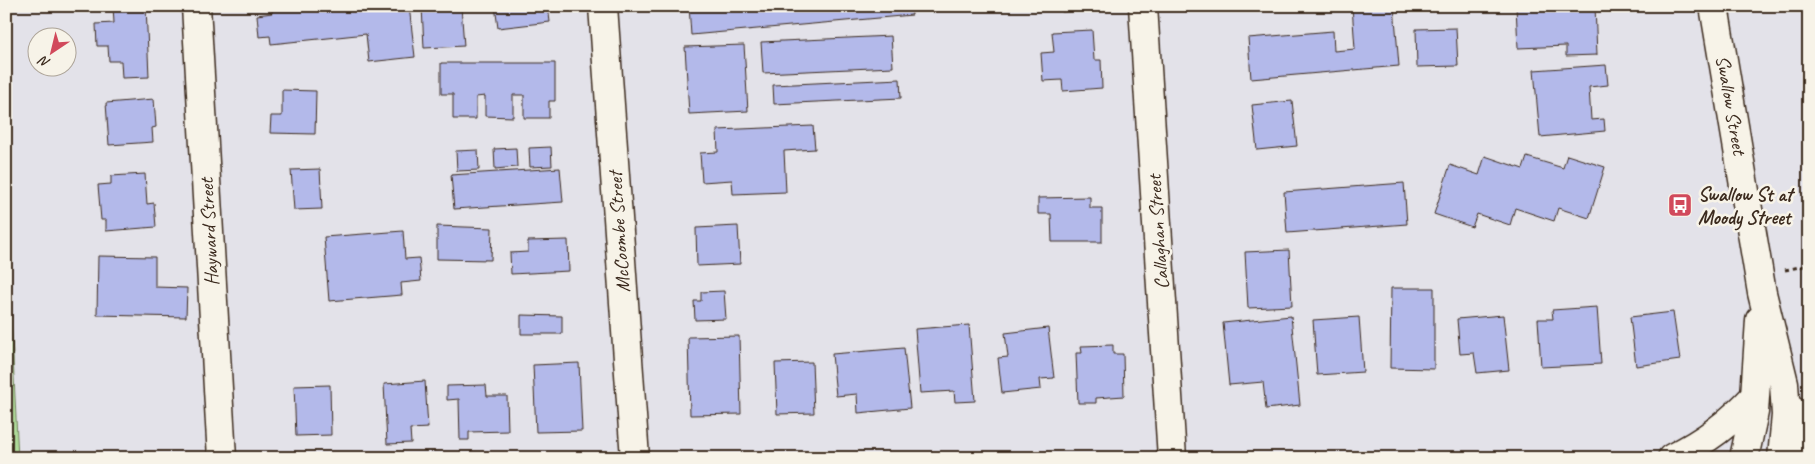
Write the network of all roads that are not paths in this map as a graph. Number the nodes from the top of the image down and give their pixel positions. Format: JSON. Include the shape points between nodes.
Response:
{"nodes":[{"id":1,"x":196,"y":6,"type":"edge"},
{"id":2,"x":603,"y":6,"type":"edge"},
{"id":3,"x":1143,"y":6,"type":"edge"},
{"id":4,"x":1714,"y":6,"type":"edge"},
{"id":5,"x":1762,"y":293,"type":"junction"},
{"id":6,"x":1784,"y":383,"type":"junction"},
{"id":7,"x":1755,"y":396,"type":"junction"},
{"id":8,"x":222,"y":458,"type":"edge"},
{"id":9,"x":635,"y":458,"type":"edge"},
{"id":10,"x":1172,"y":458,"type":"edge"},
{"id":11,"x":1672,"y":458,"type":"edge"},
{"id":12,"x":1744,"y":458,"type":"edge"},
{"id":13,"x":1782,"y":458,"type":"edge"},
{"id":14,"x":1807,"y":458,"type":"edge"}],
"edges":[{"from":1,"to":8,"type":"street","name":"Hayward Street"},
{"from":2,"to":9,"type":"street","name":"McCoombe Street"},
{"from":3,"to":10,"type":"street","name":"Callaghan Street"},
{"from":4,"to":5,"type":"street","name":"Swallow Street"},
{"from":5,"to":6,"type":"street","name":"Swallow Street"},
{"from":5,"to":7,"type":"street","name":"Swallow Street"},
{"from":6,"to":13,"type":"street","name":"Swallow Street","via":[[1786,415]]},
{"from":6,"to":14,"type":"street"},
{"from":7,"to":11,"type":"street","via":[[1725,426]]},
{"from":7,"to":12,"type":"street","name":"Swallow Street"}]}
